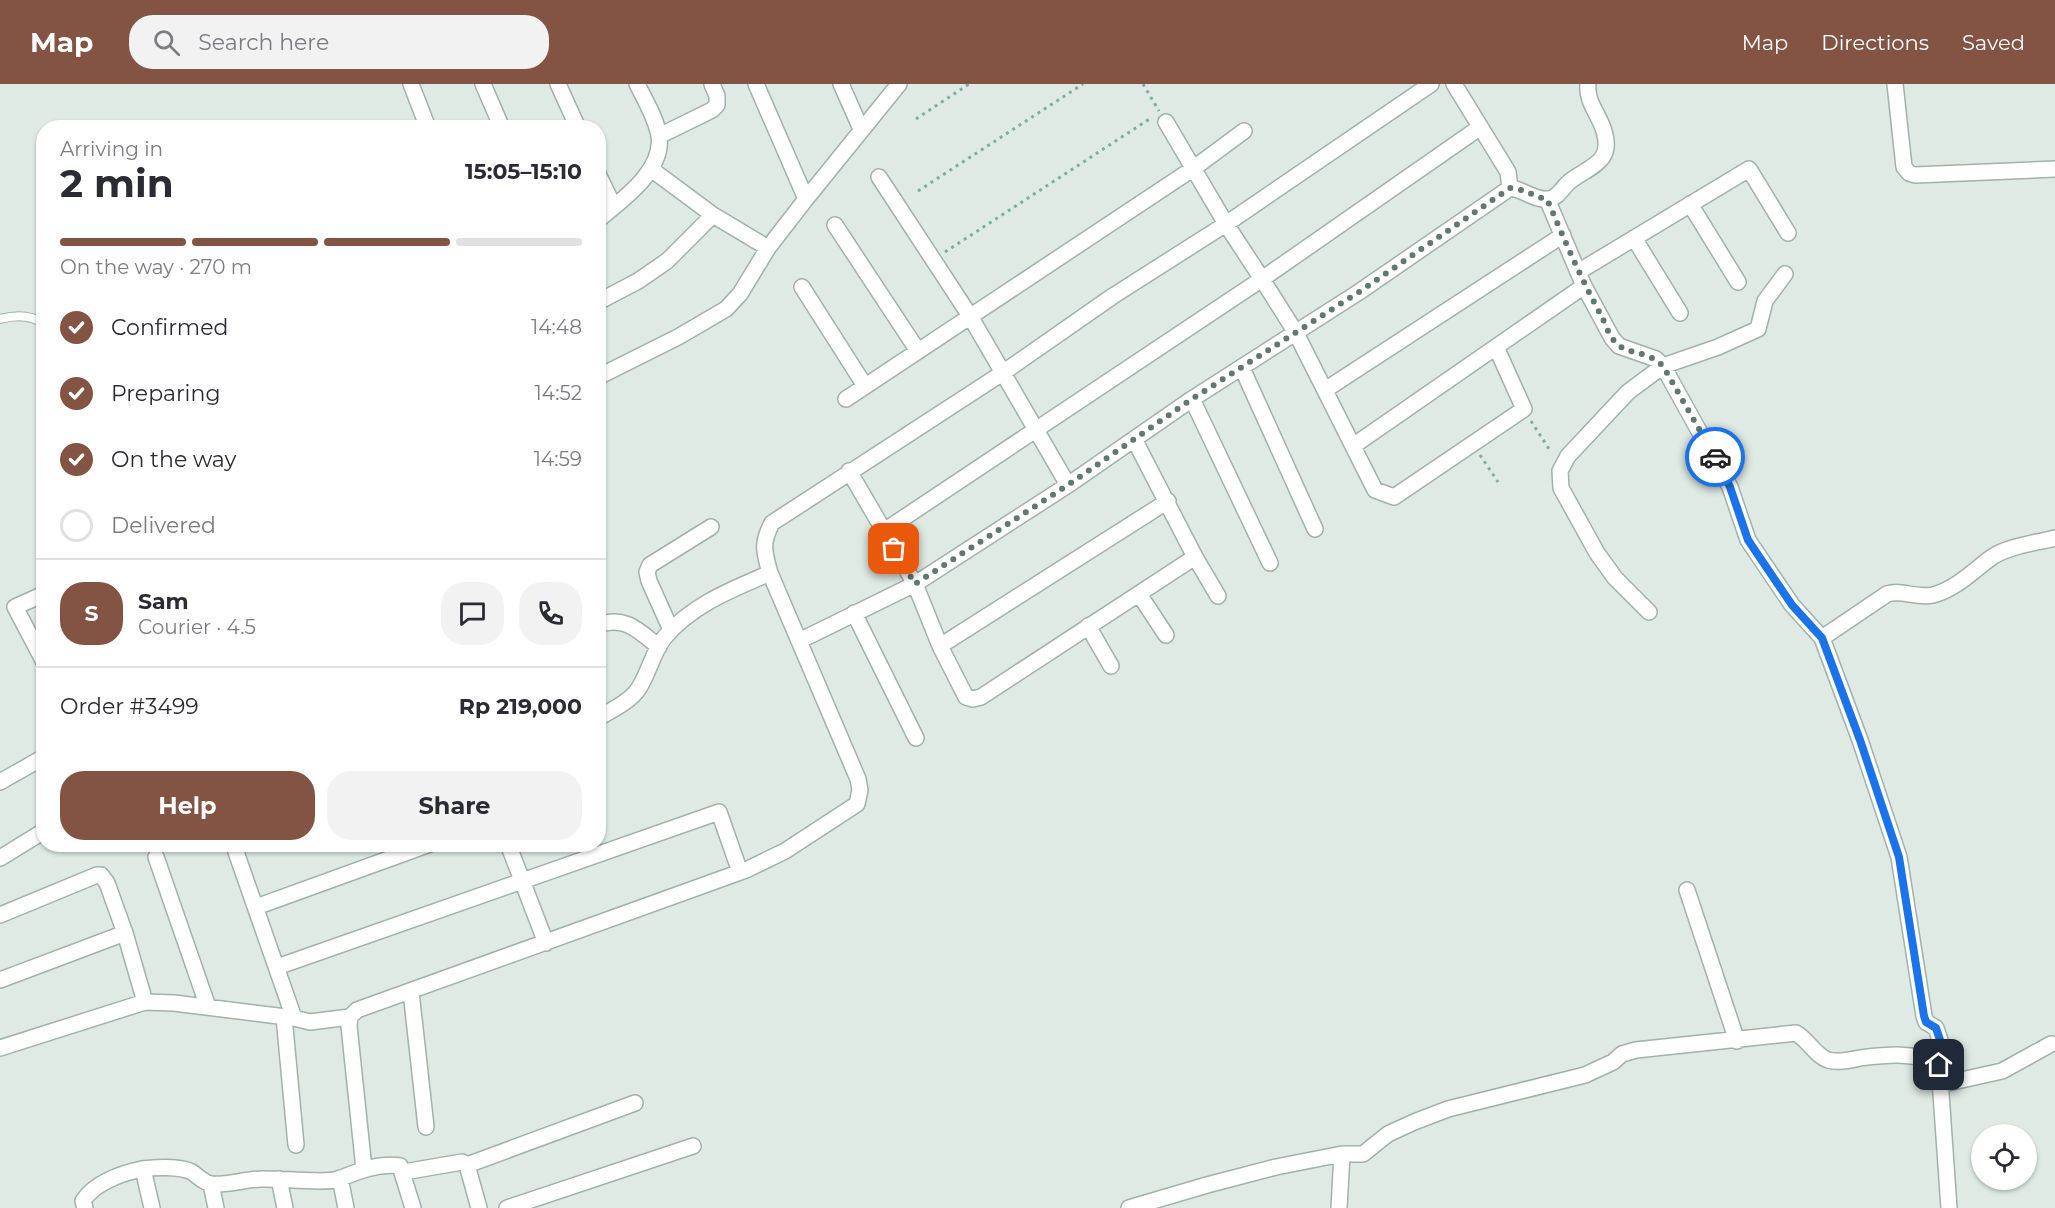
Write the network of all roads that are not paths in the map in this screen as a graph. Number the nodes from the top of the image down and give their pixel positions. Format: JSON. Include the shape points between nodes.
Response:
{"nodes":[{"id":1,"x":411,"y":84,"type":"edge"},
{"id":2,"x":483,"y":84,"type":"edge"},
{"id":3,"x":558,"y":84,"type":"edge"},
{"id":4,"x":637,"y":84,"type":"edge"},
{"id":5,"x":712,"y":84,"type":"edge"},
{"id":6,"x":756,"y":84,"type":"edge"},
{"id":7,"x":841,"y":84,"type":"edge"},
{"id":8,"x":899,"y":84,"type":"edge"},
{"id":9,"x":1431,"y":84,"type":"edge"},
{"id":10,"x":1454,"y":84,"type":"edge"},
{"id":11,"x":1588,"y":84,"type":"edge"},
{"id":12,"x":1895,"y":84,"type":"edge"},
{"id":13,"x":425,"y":120,"type":"edge"},
{"id":14,"x":499,"y":120,"type":"edge"},
{"id":15,"x":574,"y":120,"type":"edge"},
{"id":16,"x":1166,"y":122,"type":"dead end"},
{"id":17,"x":1479,"y":128,"type":"junction"},
{"id":18,"x":861,"y":129,"type":"junction"},
{"id":19,"x":1244,"y":131,"type":"dead end"},
{"id":20,"x":659,"y":136,"type":"junction"},
{"id":21,"x":1194,"y":168,"type":"junction"},
{"id":22,"x":651,"y":169,"type":"junction"},
{"id":23,"x":2055,"y":169,"type":"edge"},
{"id":24,"x":879,"y":177,"type":"dead end"},
{"id":25,"x":1510,"y":188,"type":"junction"},
{"id":26,"x":606,"y":190,"type":"edge"},
{"id":27,"x":806,"y":199,"type":"junction"},
{"id":28,"x":1547,"y":199,"type":"junction"},
{"id":29,"x":1690,"y":204,"type":"junction"},
{"id":30,"x":614,"y":207,"type":"junction"},
{"id":31,"x":606,"y":214,"type":"edge"},
{"id":32,"x":713,"y":215,"type":"junction"},
{"id":33,"x":1226,"y":224,"type":"junction"},
{"id":34,"x":835,"y":225,"type":"dead end"},
{"id":35,"x":1788,"y":232,"type":"dead end"},
{"id":36,"x":1563,"y":235,"type":"junction"},
{"id":37,"x":1634,"y":238,"type":"junction"},
{"id":38,"x":768,"y":248,"type":"junction"},
{"id":39,"x":1785,"y":274,"type":"dead end"},
{"id":40,"x":1262,"y":279,"type":"junction"},
{"id":41,"x":1581,"y":279,"type":"junction"},
{"id":42,"x":1738,"y":282,"type":"dead end"},
{"id":43,"x":802,"y":287,"type":"dead end"},
{"id":44,"x":606,"y":298,"type":"edge"},
{"id":45,"x":1680,"y":313,"type":"dead end"},
{"id":46,"x":970,"y":316,"type":"junction"},
{"id":47,"x":0,"y":319,"type":"edge"},
{"id":48,"x":36,"y":319,"type":"edge"},
{"id":49,"x":1296,"y":333,"type":"junction"},
{"id":50,"x":1496,"y":347,"type":"junction"},
{"id":51,"x":918,"y":351,"type":"junction"},
{"id":52,"x":1663,"y":366,"type":"junction"},
{"id":53,"x":1242,"y":368,"type":"junction"},
{"id":54,"x":1004,"y":372,"type":"junction"},
{"id":55,"x":606,"y":373,"type":"edge"},
{"id":56,"x":865,"y":386,"type":"junction"},
{"id":57,"x":1325,"y":390,"type":"junction"},
{"id":58,"x":846,"y":399,"type":"dead end"},
{"id":59,"x":1192,"y":399,"type":"junction"},
{"id":60,"x":1036,"y":430,"type":"junction"},
{"id":61,"x":1134,"y":439,"type":"junction"},
{"id":62,"x":1353,"y":446,"type":"junction"},
{"id":63,"x":849,"y":471,"type":"junction"},
{"id":64,"x":1068,"y":485,"type":"junction"},
{"id":65,"x":1168,"y":501,"type":"junction"},
{"id":66,"x":711,"y":527,"type":"dead end"},
{"id":67,"x":1315,"y":529,"type":"dead end"},
{"id":68,"x":884,"y":531,"type":"junction"},
{"id":69,"x":2055,"y":538,"type":"edge"},
{"id":70,"x":1195,"y":557,"type":"junction"},
{"id":71,"x":1270,"y":563,"type":"dead end"},
{"id":72,"x":770,"y":573,"type":"junction"},
{"id":73,"x":915,"y":584,"type":"junction"},
{"id":74,"x":1139,"y":594,"type":"junction"},
{"id":75,"x":1218,"y":596,"type":"dead end"},
{"id":76,"x":36,"y":598,"type":"edge"},
{"id":77,"x":1649,"y":612,"type":"dead end"},
{"id":78,"x":854,"y":613,"type":"junction"},
{"id":79,"x":606,"y":624,"type":"edge"},
{"id":80,"x":1088,"y":626,"type":"junction"},
{"id":81,"x":671,"y":630,"type":"junction"},
{"id":82,"x":1166,"y":635,"type":"dead end"},
{"id":83,"x":1822,"y":638,"type":"junction"},
{"id":84,"x":799,"y":641,"type":"junction"},
{"id":85,"x":940,"y":646,"type":"junction"},
{"id":86,"x":36,"y":647,"type":"edge"},
{"id":87,"x":659,"y":647,"type":"junction"},
{"id":88,"x":1112,"y":666,"type":"dead end"},
{"id":89,"x":606,"y":713,"type":"edge"},
{"id":90,"x":916,"y":738,"type":"dead end"},
{"id":91,"x":36,"y":762,"type":"edge"},
{"id":92,"x":0,"y":782,"type":"edge"},
{"id":93,"x":36,"y":836,"type":"edge"},
{"id":94,"x":238,"y":852,"type":"edge"},
{"id":95,"x":408,"y":852,"type":"edge"},
{"id":96,"x":511,"y":852,"type":"edge"},
{"id":97,"x":605,"y":852,"type":"edge"},
{"id":98,"x":606,"y":852,"type":"edge"},
{"id":99,"x":156,"y":857,"type":"dead end"},
{"id":100,"x":0,"y":858,"type":"edge"},
{"id":101,"x":740,"y":872,"type":"junction"},
{"id":102,"x":522,"y":881,"type":"junction"},
{"id":103,"x":1687,"y":890,"type":"dead end"},
{"id":104,"x":255,"y":907,"type":"junction"},
{"id":105,"x":0,"y":915,"type":"edge"},
{"id":106,"x":125,"y":933,"type":"junction"},
{"id":107,"x":546,"y":943,"type":"junction"},
{"id":108,"x":277,"y":967,"type":"junction"},
{"id":109,"x":0,"y":980,"type":"edge"},
{"id":110,"x":411,"y":992,"type":"junction"},
{"id":111,"x":145,"y":1002,"type":"junction"},
{"id":112,"x":208,"y":1007,"type":"junction"},
{"id":113,"x":289,"y":1017,"type":"junction"},
{"id":114,"x":350,"y":1017,"type":"junction"},
{"id":115,"x":1737,"y":1041,"type":"junction"},
{"id":116,"x":2051,"y":1044,"type":"dead end"},
{"id":117,"x":0,"y":1048,"type":"edge"},
{"id":118,"x":1939,"y":1065,"type":"junction"},
{"id":119,"x":1939,"y":1085,"type":"junction"},
{"id":120,"x":635,"y":1103,"type":"dead end"},
{"id":121,"x":426,"y":1127,"type":"dead end"},
{"id":122,"x":296,"y":1144,"type":"dead end"},
{"id":123,"x":693,"y":1146,"type":"dead end"},
{"id":124,"x":1342,"y":1154,"type":"junction"},
{"id":125,"x":467,"y":1165,"type":"junction"},
{"id":126,"x":143,"y":1169,"type":"junction"},
{"id":127,"x":364,"y":1169,"type":"junction"},
{"id":128,"x":404,"y":1172,"type":"junction"},
{"id":129,"x":279,"y":1179,"type":"junction"},
{"id":130,"x":340,"y":1179,"type":"junction"},
{"id":131,"x":211,"y":1184,"type":"junction"},
{"id":132,"x":85,"y":1208,"type":"edge"},
{"id":133,"x":152,"y":1208,"type":"edge"},
{"id":134,"x":216,"y":1208,"type":"edge"},
{"id":135,"x":285,"y":1208,"type":"edge"},
{"id":136,"x":346,"y":1208,"type":"edge"},
{"id":137,"x":413,"y":1208,"type":"edge"},
{"id":138,"x":479,"y":1208,"type":"edge"},
{"id":139,"x":507,"y":1208,"type":"edge"},
{"id":140,"x":1129,"y":1208,"type":"edge"},
{"id":141,"x":1339,"y":1208,"type":"edge"},
{"id":142,"x":1949,"y":1208,"type":"edge"}],
"edges":[{"from":1,"to":13,"type":"street"},
{"from":2,"to":14,"type":"street"},
{"from":3,"to":15,"type":"street"},
{"from":4,"to":20,"type":"street"},
{"from":5,"to":20,"type":"street","via":[[717,105],[712,110]]},
{"from":6,"to":27,"type":"street"},
{"from":7,"to":18,"type":"street"},
{"from":8,"to":18,"type":"street"},
{"from":9,"to":33,"type":"street"},
{"from":10,"to":17,"type":"street"},
{"from":11,"to":28,"type":"street","via":[[1587,92],[1604,131],[1605,156]]},
{"from":12,"to":23,"type":"street","via":[[1904,167],[1909,173]]},
{"from":16,"to":21,"type":"street"},
{"from":17,"to":25,"type":"street","via":[[1508,172]]},
{"from":17,"to":40,"type":"street"},
{"from":18,"to":27,"type":"street"},
{"from":19,"to":21,"type":"street"},
{"from":20,"to":22,"type":"street"},
{"from":21,"to":33,"type":"street"},
{"from":21,"to":46,"type":"street"},
{"from":22,"to":30,"type":"street"},
{"from":22,"to":32,"type":"street"},
{"from":24,"to":46,"type":"street"},
{"from":25,"to":28,"type":"street"},
{"from":25,"to":49,"type":"street"},
{"from":26,"to":30,"type":"street"},
{"from":27,"to":38,"type":"street"},
{"from":28,"to":36,"type":"street"},
{"from":29,"to":35,"type":"street","via":[[1749,169]]},
{"from":29,"to":37,"type":"street"},
{"from":29,"to":42,"type":"street"},
{"from":30,"to":31,"type":"street"},
{"from":32,"to":38,"type":"street"},
{"from":32,"to":44,"type":"street","via":[[667,261]]},
{"from":33,"to":40,"type":"street"},
{"from":33,"to":54,"type":"street"},
{"from":34,"to":51,"type":"street"},
{"from":36,"to":41,"type":"street"},
{"from":36,"to":57,"type":"street"},
{"from":37,"to":41,"type":"street"},
{"from":37,"to":45,"type":"street"},
{"from":38,"to":55,"type":"street","via":[[740,294],[726,309]]},
{"from":39,"to":52,"type":"street","via":[[1766,301],[1758,329]]},
{"from":40,"to":49,"type":"street"},
{"from":40,"to":60,"type":"street"},
{"from":41,"to":50,"type":"street"},
{"from":41,"to":52,"type":"street","via":[[1619,346],[1648,355]]},
{"from":43,"to":56,"type":"street"},
{"from":46,"to":51,"type":"street"},
{"from":46,"to":54,"type":"street"},
{"from":47,"to":48,"type":"lane"},
{"from":49,"to":53,"type":"street"},
{"from":49,"to":57,"type":"street"},
{"from":50,"to":62,"type":"street"},
{"from":50,"to":62,"type":"street","via":[[1524,409],[1394,497],[1375,490]]},
{"from":51,"to":56,"type":"street"},
{"from":52,"to":77,"type":"street","via":[[1629,392],[1568,456],[1560,471],[1561,488],[1597,553],[1615,578]]},
{"from":52,"to":83,"type":"street","via":[[1730,487],[1748,540],[1792,605]]},
{"from":53,"to":59,"type":"street"},
{"from":53,"to":67,"type":"street"},
{"from":54,"to":60,"type":"street"},
{"from":54,"to":63,"type":"street"},
{"from":56,"to":58,"type":"street"},
{"from":57,"to":62,"type":"street"},
{"from":59,"to":61,"type":"street"},
{"from":59,"to":71,"type":"street"},
{"from":60,"to":64,"type":"street"},
{"from":60,"to":68,"type":"street"},
{"from":61,"to":64,"type":"street"},
{"from":61,"to":65,"type":"street"},
{"from":63,"to":68,"type":"street"},
{"from":63,"to":72,"type":"street","via":[[772,523],[764,537]]},
{"from":64,"to":73,"type":"street"},
{"from":65,"to":70,"type":"street"},
{"from":65,"to":85,"type":"street"},
{"from":66,"to":81,"type":"street","via":[[650,565],[647,572]]},
{"from":68,"to":73,"type":"street"},
{"from":69,"to":83,"type":"street","via":[[2001,552],[1934,595],[1921,597],[1896,591],[1887,594]]},
{"from":70,"to":74,"type":"street"},
{"from":70,"to":75,"type":"street"},
{"from":72,"to":81,"type":"street","via":[[701,606]]},
{"from":72,"to":84,"type":"street"},
{"from":73,"to":78,"type":"street"},
{"from":73,"to":85,"type":"street"},
{"from":74,"to":80,"type":"street"},
{"from":74,"to":82,"type":"street"},
{"from":76,"to":86,"type":"street","via":[[15,607]]},
{"from":78,"to":84,"type":"street"},
{"from":78,"to":90,"type":"street"},
{"from":79,"to":87,"type":"street","via":[[628,624]]},
{"from":80,"to":85,"type":"street","via":[[973,699],[966,697]]},
{"from":80,"to":88,"type":"street"},
{"from":81,"to":87,"type":"street"},
{"from":83,"to":118,"type":"street","via":[[1899,857],[1924,1016],[1936,1028],[1940,1040]]},
{"from":84,"to":101,"type":"street","via":[[858,779],[857,804],[785,851]]},
{"from":87,"to":89,"type":"street","via":[[638,689]]},
{"from":91,"to":92,"type":"street"},
{"from":93,"to":100,"type":"street"},
{"from":94,"to":104,"type":"street"},
{"from":95,"to":104,"type":"street"},
{"from":96,"to":102,"type":"street"},
{"from":97,"to":102,"type":"street"},
{"from":98,"to":101,"type":"street","via":[[719,812]]},
{"from":99,"to":112,"type":"street"},
{"from":101,"to":107,"type":"street"},
{"from":102,"to":107,"type":"street"},
{"from":102,"to":108,"type":"street"},
{"from":103,"to":115,"type":"street"},
{"from":104,"to":108,"type":"street"},
{"from":105,"to":106,"type":"street","via":[[101,875]]},
{"from":106,"to":109,"type":"street"},
{"from":106,"to":111,"type":"street"},
{"from":107,"to":110,"type":"street"},
{"from":108,"to":113,"type":"street"},
{"from":110,"to":114,"type":"street","via":[[357,1010]]},
{"from":110,"to":121,"type":"street"},
{"from":111,"to":112,"type":"street"},
{"from":111,"to":117,"type":"street"},
{"from":112,"to":113,"type":"street"},
{"from":113,"to":114,"type":"street","via":[[310,1022]]},
{"from":113,"to":122,"type":"street"},
{"from":114,"to":127,"type":"street"},
{"from":115,"to":118,"type":"street","via":[[1796,1034],[1825,1059],[1836,1062],[1886,1055],[1920,1058]]},
{"from":115,"to":124,"type":"street","via":[[1636,1050],[1585,1075],[1448,1109],[1388,1134],[1363,1154]]},
{"from":116,"to":119,"type":"street","via":[[2002,1071]]},
{"from":118,"to":119,"type":"street"},
{"from":119,"to":142,"type":"street"},
{"from":120,"to":125,"type":"street"},
{"from":123,"to":139,"type":"street"},
{"from":124,"to":140,"type":"street","via":[[1243,1175]]},
{"from":124,"to":141,"type":"street"},
{"from":125,"to":128,"type":"street","via":[[462,1162]]},
{"from":125,"to":138,"type":"street"},
{"from":126,"to":131,"type":"street","via":[[189,1171]]},
{"from":126,"to":132,"type":"street","via":[[117,1176],[88,1193],[83,1201]]},
{"from":126,"to":133,"type":"street"},
{"from":127,"to":128,"type":"street","via":[[389,1164],[400,1166]]},
{"from":127,"to":130,"type":"street"},
{"from":128,"to":137,"type":"street"},
{"from":129,"to":130,"type":"street"},
{"from":129,"to":131,"type":"street"},
{"from":129,"to":135,"type":"street"},
{"from":130,"to":136,"type":"street"},
{"from":131,"to":134,"type":"street"}]}
